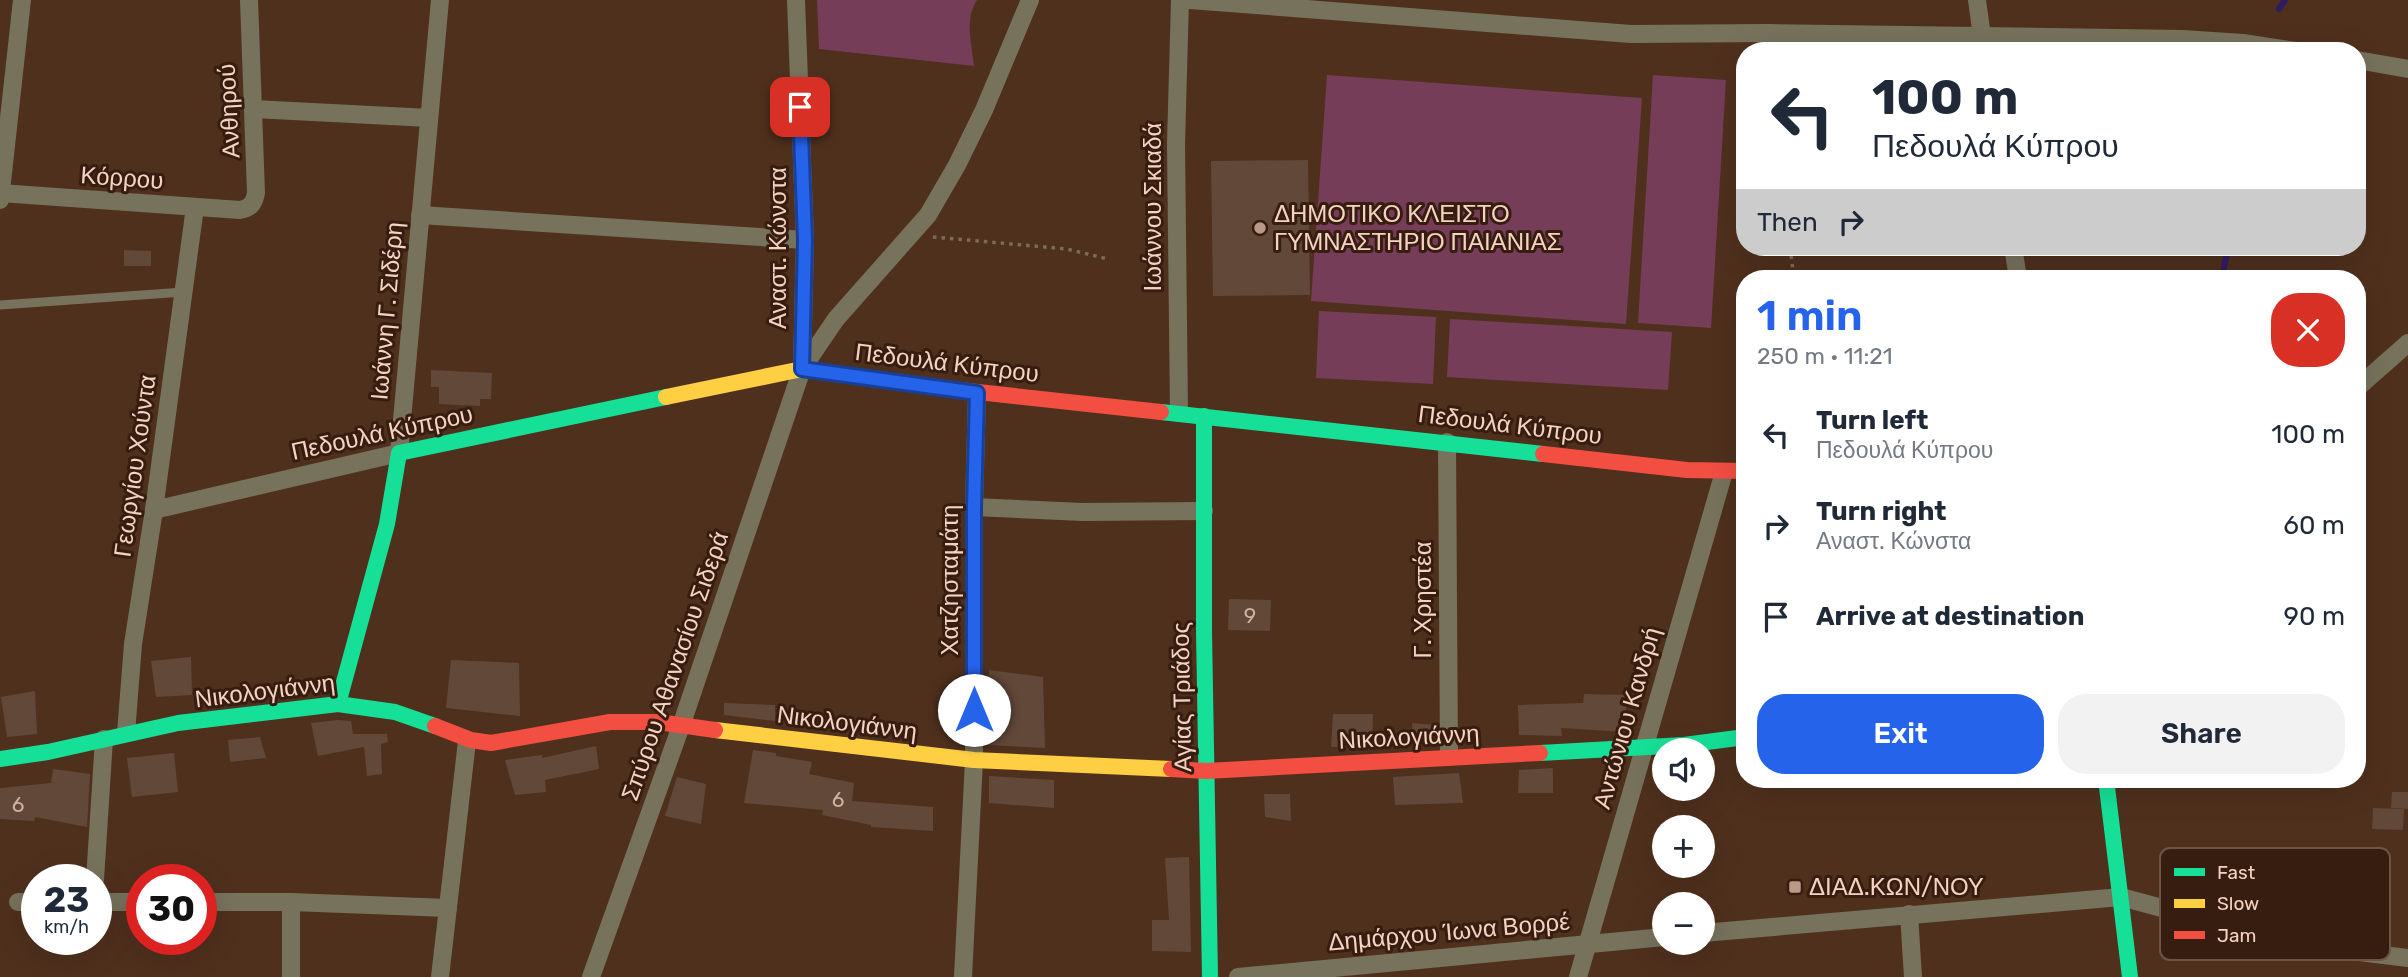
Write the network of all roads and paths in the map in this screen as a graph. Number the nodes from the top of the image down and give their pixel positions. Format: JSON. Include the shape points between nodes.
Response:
{"nodes":[{"id":1,"x":22,"y":0,"type":"edge"},
{"id":2,"x":248,"y":0,"type":"edge"},
{"id":3,"x":440,"y":0,"type":"edge"},
{"id":4,"x":796,"y":0,"type":"edge"},
{"id":5,"x":1030,"y":0,"type":"edge"},
{"id":6,"x":1180,"y":0,"type":"edge"},
{"id":7,"x":1190,"y":0,"type":"edge"},
{"id":8,"x":1977,"y":0,"type":"edge"},
{"id":9,"x":1769,"y":42,"type":"edge"},
{"id":10,"x":1983,"y":42,"type":"edge"},
{"id":11,"x":2198,"y":42,"type":"edge"},
{"id":12,"x":2224,"y":42,"type":"edge"},
{"id":13,"x":2366,"y":62,"type":"edge"},
{"id":14,"x":2408,"y":69,"type":"edge"},
{"id":15,"x":253,"y":109,"type":"junction"},
{"id":16,"x":429,"y":118,"type":"junction"},
{"id":17,"x":0,"y":193,"type":"edge"},
{"id":18,"x":0,"y":200,"type":"edge"},
{"id":19,"x":195,"y":207,"type":"junction"},
{"id":20,"x":240,"y":210,"type":"joint"},
{"id":21,"x":420,"y":215,"type":"junction"},
{"id":22,"x":910,"y":235,"type":"junction"},
{"id":23,"x":805,"y":240,"type":"junction"},
{"id":24,"x":1108,"y":259,"type":"dead end"},
{"id":25,"x":184,"y":292,"type":"junction"},
{"id":26,"x":0,"y":305,"type":"edge"},
{"id":27,"x":2408,"y":343,"type":"edge"},
{"id":28,"x":802,"y":369,"type":"junction"},
{"id":29,"x":2366,"y":380,"type":"edge"},
{"id":30,"x":977,"y":393,"type":"junction"},
{"id":31,"x":1179,"y":413,"type":"junction"},
{"id":32,"x":1204,"y":415,"type":"junction"},
{"id":33,"x":1447,"y":442,"type":"junction"},
{"id":34,"x":399,"y":453,"type":"junction"},
{"id":35,"x":1736,"y":471,"type":"edge"},
{"id":36,"x":1724,"y":472,"type":"junction"},
{"id":37,"x":974,"y":508,"type":"junction"},
{"id":38,"x":155,"y":510,"type":"junction"},
{"id":39,"x":1204,"y":511,"type":"junction"},
{"id":40,"x":338,"y":704,"type":"junction"},
{"id":41,"x":681,"y":726,"type":"junction"},
{"id":42,"x":126,"y":733,"type":"junction"},
{"id":43,"x":1736,"y":738,"type":"edge"},
{"id":44,"x":104,"y":739,"type":"junction"},
{"id":45,"x":467,"y":741,"type":"junction"},
{"id":46,"x":1644,"y":747,"type":"junction"},
{"id":47,"x":1448,"y":757,"type":"junction"},
{"id":48,"x":0,"y":759,"type":"edge"},
{"id":49,"x":974,"y":760,"type":"junction"},
{"id":50,"x":1206,"y":771,"type":"junction"},
{"id":51,"x":2107,"y":788,"type":"edge"},
{"id":52,"x":96,"y":864,"type":"edge"},
{"id":53,"x":2122,"y":897,"type":"junction"},
{"id":54,"x":217,"y":902,"type":"edge"},
{"id":55,"x":291,"y":902,"type":"junction"},
{"id":56,"x":2160,"y":907,"type":"edge"},
{"id":57,"x":448,"y":908,"type":"junction"},
{"id":58,"x":1909,"y":914,"type":"junction"},
{"id":59,"x":1715,"y":932,"type":"edge"},
{"id":60,"x":1652,"y":938,"type":"edge"},
{"id":61,"x":1588,"y":944,"type":"junction"},
{"id":62,"x":2390,"y":956,"type":"edge"},
{"id":63,"x":2408,"y":958,"type":"edge"},
{"id":64,"x":291,"y":977,"type":"edge"},
{"id":65,"x":440,"y":977,"type":"edge"},
{"id":66,"x":591,"y":977,"type":"edge"},
{"id":67,"x":964,"y":977,"type":"edge"},
{"id":68,"x":1210,"y":977,"type":"edge"},
{"id":69,"x":1238,"y":977,"type":"edge"},
{"id":70,"x":1578,"y":977,"type":"edge"},
{"id":71,"x":1913,"y":977,"type":"edge"},
{"id":72,"x":2130,"y":977,"type":"edge"}],
"edges":[{"from":1,"to":17,"type":"street"},
{"from":2,"to":15,"type":"street","name":"Ανθηρού"},
{"from":3,"to":16,"type":"street","name":"Ιωάννη Γ. Σιδέρη"},
{"from":4,"to":23,"type":"street","name":"Αναστ. Κώνστα"},
{"from":5,"to":22,"type":"street","via":[[957,165],[928,215]]},
{"from":6,"to":31,"type":"street","name":"Ιωάννου Σκιαδά","via":[[1176,144]]},
{"from":7,"to":9,"type":"street"},
{"from":8,"to":10,"type":"street"},
{"from":11,"to":12,"type":"street"},
{"from":13,"to":14,"type":"street"},
{"from":15,"to":16,"type":"street"},
{"from":15,"to":20,"type":"street","name":"Ανθηρού","via":[[256,193],[254,202]]},
{"from":16,"to":21,"type":"street","name":"Ιωάννη Γ. Σιδέρη"},
{"from":17,"to":18,"type":"street"},
{"from":17,"to":19,"type":"street","name":"Κόρρου"},
{"from":19,"to":20,"type":"street","name":"Κόρρου"},
{"from":19,"to":25,"type":"street","name":"Γεωργίου Χούντα"},
{"from":21,"to":23,"type":"street"},
{"from":21,"to":34,"type":"street","name":"Ιωάννη Γ. Σιδέρη"},
{"from":22,"to":24,"type":"path","via":[[1068,249]]},
{"from":22,"to":28,"type":"street","via":[[836,319]]},
{"from":23,"to":28,"type":"street","name":"Αναστ. Κώνστα"},
{"from":25,"to":26,"type":"lane"},
{"from":25,"to":38,"type":"street","name":"Γεωργίου Χούντα"},
{"from":27,"to":29,"type":"street"},
{"from":28,"to":30,"type":"street","name":"Πεδουλά Κύπρου"},
{"from":28,"to":34,"type":"street","name":"Πεδουλά Κύπρου"},
{"from":28,"to":41,"type":"street","name":"Σπύρου Αθανασίου Σιδερά"},
{"from":30,"to":31,"type":"street","name":"Πεδουλά Κύπρου"},
{"from":30,"to":37,"type":"street","name":"Χατζησταμάτη"},
{"from":31,"to":32,"type":"street","name":"Πεδουλά Κύπρου"},
{"from":32,"to":33,"type":"street","name":"Πεδουλά Κύπρου"},
{"from":32,"to":39,"type":"street","name":"Αγίας Τριάδος"},
{"from":33,"to":36,"type":"street","name":"Πεδουλά Κύπρου"},
{"from":33,"to":47,"type":"street","name":"Γ. Χρηστέα"},
{"from":34,"to":38,"type":"street","name":"Πεδουλά Κύπρου"},
{"from":34,"to":40,"type":"street","name":"Ιωάννη Γ. Σιδέρη","via":[[387,524]]},
{"from":35,"to":36,"type":"street","name":"Πεδουλά Κύπρου"},
{"from":36,"to":46,"type":"street","name":"Αντώνιου Κανδρή"},
{"from":37,"to":39,"type":"street"},
{"from":37,"to":49,"type":"street","name":"Χατζησταμάτη"},
{"from":38,"to":42,"type":"street","name":"Γεωργίου Χούντα","via":[[129,671]]},
{"from":39,"to":50,"type":"street","name":"Αγίας Τριάδος"},
{"from":40,"to":42,"type":"street","name":"Νικολογιάννη"},
{"from":40,"to":45,"type":"street","name":"Νικολογιάννη","via":[[391,711]]},
{"from":41,"to":45,"type":"street","name":"Νικολογιάννη","via":[[656,720],[616,721],[491,743]]},
{"from":41,"to":49,"type":"street","name":"Νικολογιάννη"},
{"from":41,"to":66,"type":"street","name":"Σπύρου Αθανασίου Σιδερά"},
{"from":42,"to":44,"type":"street","name":"Νικολογιάννη"},
{"from":43,"to":46,"type":"street","name":"Νικολογιάννη"},
{"from":44,"to":48,"type":"street","name":"Νικολογιάννη"},
{"from":44,"to":52,"type":"street"},
{"from":45,"to":57,"type":"street"},
{"from":46,"to":47,"type":"street","name":"Νικολογιάννη"},
{"from":46,"to":61,"type":"street","name":"Αντώνιου Κανδρή"},
{"from":47,"to":50,"type":"street","name":"Νικολογιάννη"},
{"from":49,"to":50,"type":"street","name":"Νικολογιάννη"},
{"from":49,"to":67,"type":"street","name":"Χατζησταμάτη"},
{"from":50,"to":68,"type":"street","name":"Αγίας Τριάδος"},
{"from":51,"to":53,"type":"street"},
{"from":53,"to":56,"type":"street"},
{"from":53,"to":58,"type":"street"},
{"from":53,"to":72,"type":"street"},
{"from":54,"to":55,"type":"street"},
{"from":55,"to":57,"type":"street"},
{"from":55,"to":64,"type":"street"},
{"from":57,"to":65,"type":"street"},
{"from":58,"to":59,"type":"street"},
{"from":58,"to":71,"type":"street"},
{"from":60,"to":61,"type":"street","name":"Δημάρχου Ίωνα Βορρέ"},
{"from":61,"to":69,"type":"street","name":"Δημάρχου Ίωνα Βορρέ"},
{"from":61,"to":70,"type":"street","name":"Αντώνιου Κανδρή"},
{"from":62,"to":63,"type":"street"}]}
